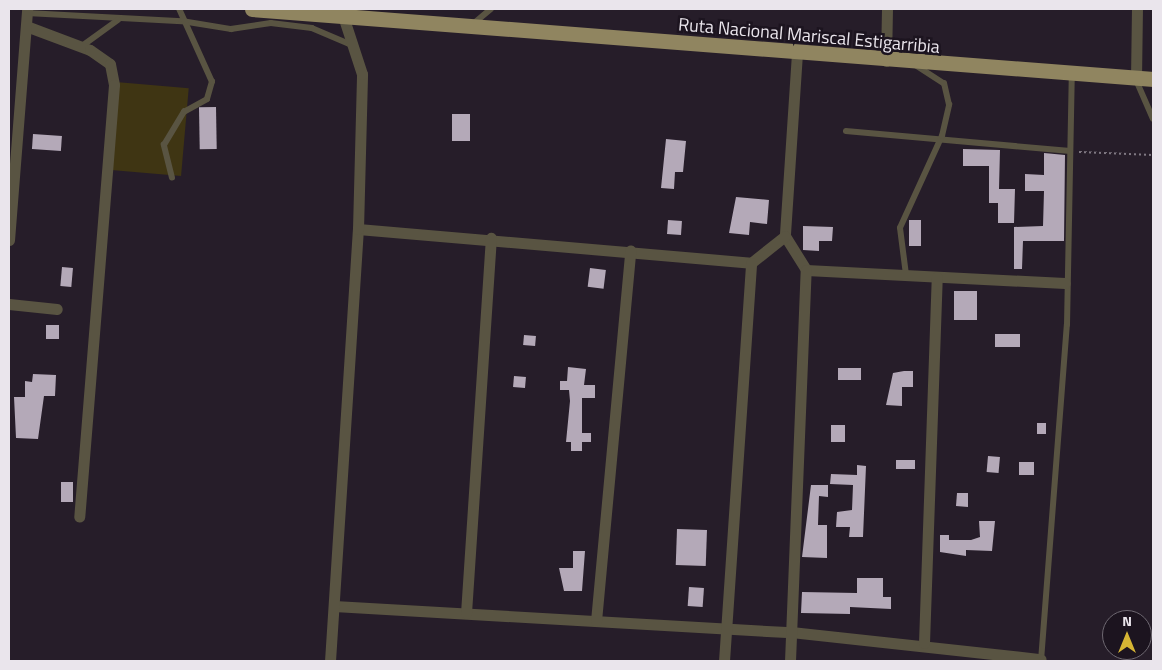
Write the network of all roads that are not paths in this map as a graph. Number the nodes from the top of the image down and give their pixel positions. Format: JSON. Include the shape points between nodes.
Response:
{"nodes":[{"id":1,"x":179,"y":9,"type":"edge"},
{"id":2,"x":252,"y":9,"type":"edge"},
{"id":3,"x":491,"y":9,"type":"edge"},
{"id":4,"x":887,"y":9,"type":"edge"},
{"id":5,"x":1137,"y":9,"type":"edge"},
{"id":6,"x":27,"y":11,"type":"edge"},
{"id":7,"x":353,"y":14,"type":"edge"},
{"id":8,"x":118,"y":20,"type":"junction"},
{"id":9,"x":182,"y":21,"type":"junction"},
{"id":10,"x":26,"y":26,"type":"junction"},
{"id":11,"x":470,"y":27,"type":"junction"},
{"id":12,"x":82,"y":46,"type":"junction"},
{"id":13,"x":354,"y":46,"type":"junction"},
{"id":14,"x":798,"y":54,"type":"junction"},
{"id":15,"x":886,"y":62,"type":"junction"},
{"id":16,"x":913,"y":63,"type":"junction"},
{"id":17,"x":1072,"y":74,"type":"junction"},
{"id":18,"x":1136,"y":79,"type":"junction"},
{"id":19,"x":1153,"y":79,"type":"edge"},
{"id":20,"x":1153,"y":118,"type":"edge"},
{"id":21,"x":846,"y":132,"type":"dead end"},
{"id":22,"x":940,"y":141,"type":"junction"},
{"id":23,"x":1070,"y":151,"type":"junction"},
{"id":24,"x":172,"y":178,"type":"dead end"},
{"id":25,"x":358,"y":229,"type":"junction"},
{"id":26,"x":786,"y":236,"type":"junction"},
{"id":27,"x":491,"y":238,"type":"junction"},
{"id":28,"x":9,"y":240,"type":"edge"},
{"id":29,"x":630,"y":251,"type":"junction"},
{"id":30,"x":751,"y":263,"type":"junction"},
{"id":31,"x":806,"y":270,"type":"junction"},
{"id":32,"x":906,"y":275,"type":"junction"},
{"id":33,"x":937,"y":277,"type":"junction"},
{"id":34,"x":1065,"y":283,"type":"junction"},
{"id":35,"x":9,"y":304,"type":"edge"},
{"id":36,"x":57,"y":309,"type":"dead end"},
{"id":37,"x":79,"y":517,"type":"dead end"},
{"id":38,"x":334,"y":606,"type":"junction"},
{"id":39,"x":466,"y":613,"type":"junction"},
{"id":40,"x":596,"y":620,"type":"junction"},
{"id":41,"x":726,"y":628,"type":"junction"},
{"id":42,"x":791,"y":632,"type":"junction"},
{"id":43,"x":924,"y":643,"type":"junction"},
{"id":44,"x":1041,"y":660,"type":"edge"},
{"id":45,"x":330,"y":661,"type":"edge"},
{"id":46,"x":724,"y":661,"type":"edge"},
{"id":47,"x":790,"y":661,"type":"edge"}],
"edges":[{"from":1,"to":9,"type":"lane"},
{"from":2,"to":7,"type":"main road","name":"Ruta Nacional Mariscal Estigarribia"},
{"from":3,"to":11,"type":"lane"},
{"from":4,"to":15,"type":"street"},
{"from":5,"to":18,"type":"street"},
{"from":6,"to":8,"type":"lane"},
{"from":6,"to":10,"type":"street"},
{"from":7,"to":11,"type":"main road","name":"Ruta Nacional Mariscal Estigarribia"},
{"from":7,"to":13,"type":"street"},
{"from":8,"to":9,"type":"lane"},
{"from":8,"to":12,"type":"lane"},
{"from":9,"to":13,"type":"lane","via":[[232,29],[271,23],[312,28]]},
{"from":9,"to":24,"type":"lane","via":[[212,82],[207,99],[184,112],[164,145],[164,158]]},
{"from":10,"to":12,"type":"street"},
{"from":10,"to":28,"type":"street"},
{"from":11,"to":14,"type":"main road","name":"Ruta Nacional Mariscal Estigarribia"},
{"from":12,"to":37,"type":"street","via":[[110,64],[114,85]]},
{"from":13,"to":25,"type":"street","via":[[362,74]]},
{"from":14,"to":15,"type":"main road","name":"Ruta Nacional Mariscal Estigarribia"},
{"from":14,"to":26,"type":"street"},
{"from":15,"to":16,"type":"main road","name":"Ruta Nacional Mariscal Estigarribia"},
{"from":16,"to":17,"type":"main road","name":"Ruta Nacional Mariscal Estigarribia"},
{"from":16,"to":22,"type":"lane","via":[[944,84],[949,93],[948,120]]},
{"from":17,"to":18,"type":"main road","name":"Ruta Nacional Mariscal Estigarribia"},
{"from":17,"to":23,"type":"lane"},
{"from":18,"to":19,"type":"main road","name":"Ruta Nacional Mariscal Estigarribia"},
{"from":18,"to":20,"type":"lane"},
{"from":21,"to":22,"type":"lane"},
{"from":22,"to":23,"type":"lane"},
{"from":22,"to":32,"type":"lane","via":[[900,228]]},
{"from":23,"to":34,"type":"lane"},
{"from":25,"to":27,"type":"street"},
{"from":25,"to":38,"type":"street"},
{"from":26,"to":30,"type":"street"},
{"from":26,"to":31,"type":"street"},
{"from":27,"to":29,"type":"street"},
{"from":27,"to":39,"type":"street"},
{"from":29,"to":30,"type":"street"},
{"from":29,"to":40,"type":"street"},
{"from":30,"to":41,"type":"street"},
{"from":31,"to":32,"type":"street"},
{"from":31,"to":42,"type":"street"},
{"from":32,"to":33,"type":"street"},
{"from":33,"to":34,"type":"street"},
{"from":33,"to":43,"type":"street"},
{"from":34,"to":44,"type":"lane","via":[[1068,325]]},
{"from":35,"to":36,"type":"street"},
{"from":38,"to":39,"type":"street"},
{"from":38,"to":45,"type":"street"},
{"from":39,"to":40,"type":"street"},
{"from":40,"to":41,"type":"street"},
{"from":41,"to":42,"type":"street"},
{"from":41,"to":46,"type":"street"},
{"from":42,"to":43,"type":"street"},
{"from":42,"to":47,"type":"street"},
{"from":43,"to":44,"type":"street"}]}
